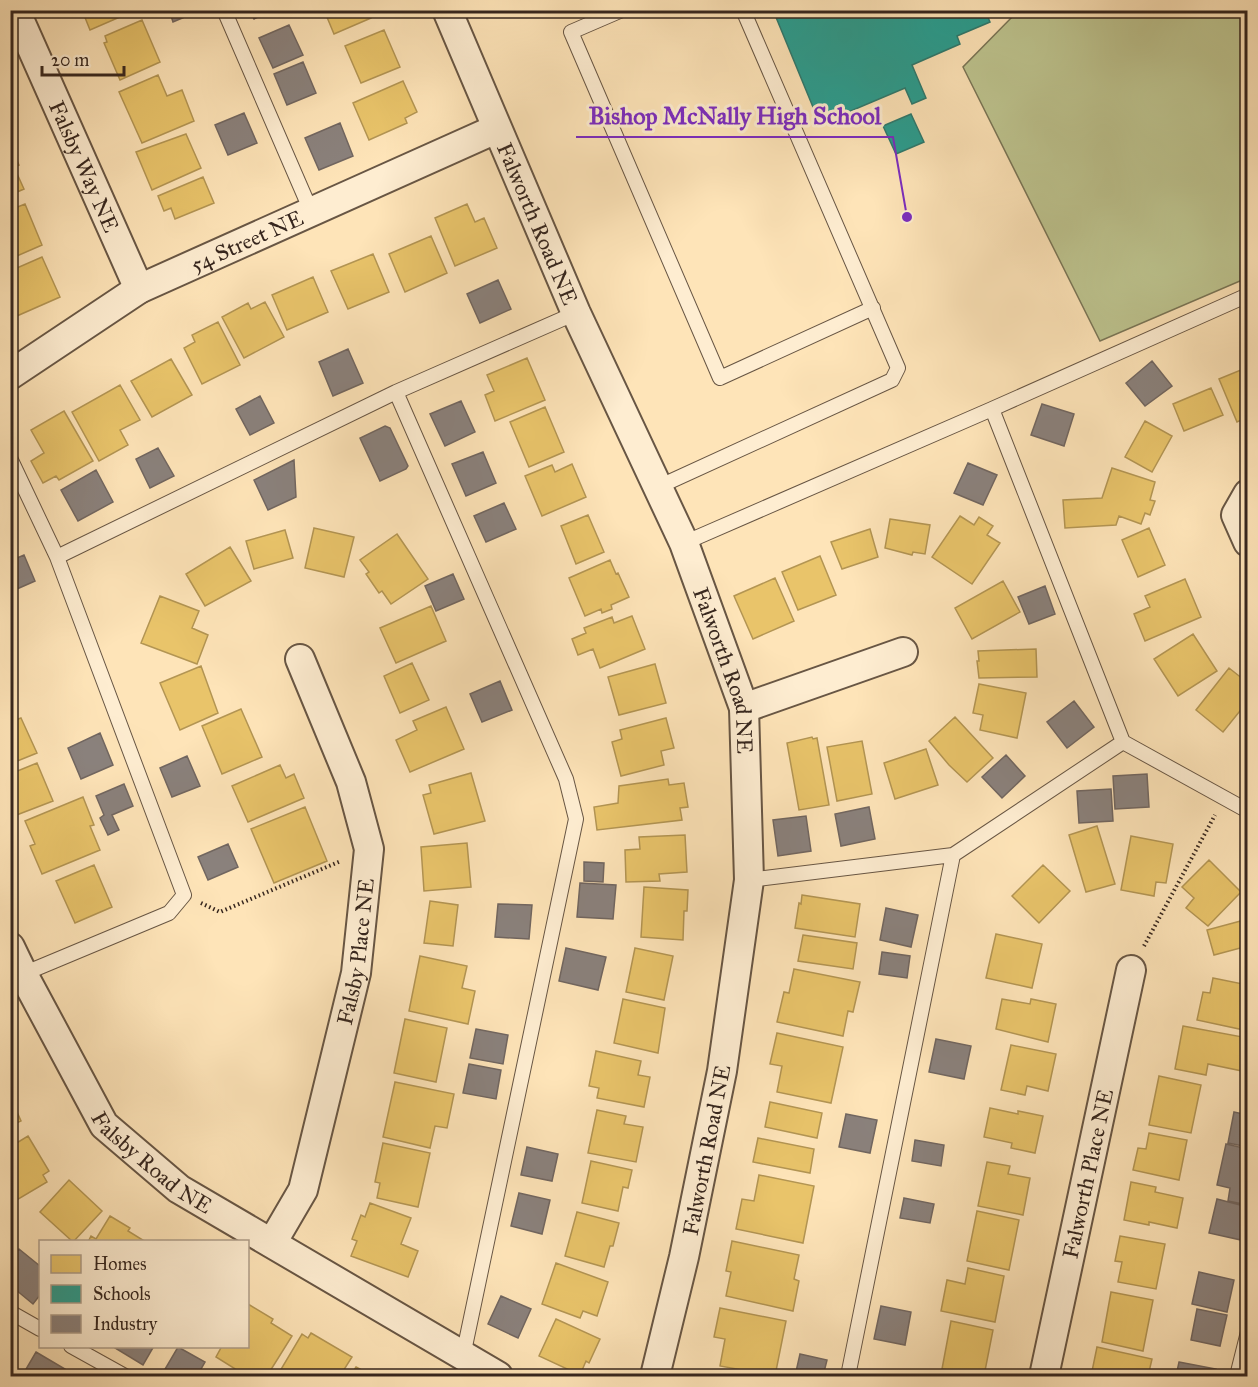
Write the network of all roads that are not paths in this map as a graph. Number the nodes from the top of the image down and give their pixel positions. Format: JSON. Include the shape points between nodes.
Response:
{"nodes":[{"id":1,"x":15,"y":10,"type":"edge"},
{"id":2,"x":225,"y":10,"type":"edge"},
{"id":3,"x":447,"y":10,"type":"edge"},
{"id":4,"x":622,"y":10,"type":"edge"},
{"id":5,"x":743,"y":10,"type":"edge"},
{"id":6,"x":496,"y":129,"type":"junction"},
{"id":7,"x":311,"y":211,"type":"junction"},
{"id":8,"x":139,"y":289,"type":"junction"},
{"id":9,"x":1248,"y":295,"type":"edge"},
{"id":10,"x":873,"y":308,"type":"junction"},
{"id":11,"x":576,"y":313,"type":"junction"},
{"id":12,"x":10,"y":375,"type":"edge"},
{"id":13,"x":396,"y":392,"type":"junction"},
{"id":14,"x":992,"y":409,"type":"junction"},
{"id":15,"x":10,"y":458,"type":"edge"},
{"id":16,"x":658,"y":487,"type":"junction"},
{"id":17,"x":1248,"y":494,"type":"edge"},
{"id":18,"x":1248,"y":542,"type":"edge"},
{"id":19,"x":684,"y":543,"type":"junction"},
{"id":20,"x":57,"y":557,"type":"junction"},
{"id":21,"x":903,"y":652,"type":"dead end"},
{"id":22,"x":300,"y":659,"type":"dead end"},
{"id":23,"x":744,"y":708,"type":"junction"},
{"id":24,"x":1123,"y":742,"type":"junction"},
{"id":25,"x":1248,"y":811,"type":"edge"},
{"id":26,"x":953,"y":855,"type":"junction"},
{"id":27,"x":749,"y":880,"type":"junction"},
{"id":28,"x":10,"y":947,"type":"edge"},
{"id":29,"x":1131,"y":970,"type":"road end"},
{"id":30,"x":23,"y":974,"type":"junction"},
{"id":31,"x":272,"y":1243,"type":"junction"},
{"id":32,"x":10,"y":1312,"type":"edge"},
{"id":33,"x":39,"y":1328,"type":"edge"},
{"id":34,"x":1248,"y":1332,"type":"edge"},
{"id":35,"x":73,"y":1348,"type":"edge"},
{"id":36,"x":463,"y":1356,"type":"junction"},
{"id":37,"x":125,"y":1377,"type":"edge"},
{"id":38,"x":498,"y":1377,"type":"edge"},
{"id":39,"x":655,"y":1377,"type":"edge"},
{"id":40,"x":848,"y":1377,"type":"edge"},
{"id":41,"x":1044,"y":1377,"type":"edge"},
{"id":42,"x":1237,"y":1377,"type":"edge"}],
"edges":[{"from":1,"to":8,"type":"street","name":"Falsby Way NE"},
{"from":2,"to":7,"type":"lane"},
{"from":3,"to":6,"type":"street","name":"Falworth Road NE"},
{"from":4,"to":10,"type":"lane","via":[[571,32],[720,378]]},
{"from":5,"to":10,"type":"lane"},
{"from":6,"to":7,"type":"street","name":"54 Street NE"},
{"from":6,"to":11,"type":"street","name":"Falworth Road NE"},
{"from":7,"to":8,"type":"street","name":"54 Street NE"},
{"from":8,"to":12,"type":"street","name":"54 Street NE"},
{"from":9,"to":14,"type":"lane"},
{"from":10,"to":16,"type":"lane","via":[[898,368],[892,380]]},
{"from":11,"to":13,"type":"lane"},
{"from":11,"to":16,"type":"street","name":"Falworth Road NE"},
{"from":13,"to":20,"type":"lane"},
{"from":13,"to":36,"type":"lane","via":[[566,779],[576,819]]},
{"from":14,"to":19,"type":"lane"},
{"from":14,"to":24,"type":"lane"},
{"from":15,"to":20,"type":"lane"},
{"from":16,"to":19,"type":"street","name":"Falworth Road NE"},
{"from":17,"to":18,"type":"street","via":[[1236,515]]},
{"from":19,"to":23,"type":"street","name":"Falworth Road NE"},
{"from":20,"to":30,"type":"lane","via":[[184,895],[169,913]]},
{"from":21,"to":23,"type":"street"},
{"from":22,"to":31,"type":"street","name":"Falsby Place NE","via":[[351,782],[369,849],[356,973],[303,1190]]},
{"from":23,"to":27,"type":"street","name":"Falworth Road NE"},
{"from":24,"to":25,"type":"lane"},
{"from":24,"to":26,"type":"lane"},
{"from":26,"to":27,"type":"lane"},
{"from":26,"to":40,"type":"lane"},
{"from":27,"to":39,"type":"street","name":"Falworth Road NE","via":[[723,1071]]},
{"from":28,"to":30,"type":"street","name":"Falsby Road NE"},
{"from":29,"to":41,"type":"street","name":"Falworth Place NE"},
{"from":30,"to":31,"type":"street","name":"Falsby Road NE","via":[[104,1125],[179,1189]]},
{"from":31,"to":36,"type":"street","name":"Falsby Road NE"},
{"from":32,"to":33,"type":"lane"},
{"from":34,"to":42,"type":"lane"},
{"from":35,"to":37,"type":"lane"},
{"from":36,"to":38,"type":"street","name":"Falsby Road NE"}]}
